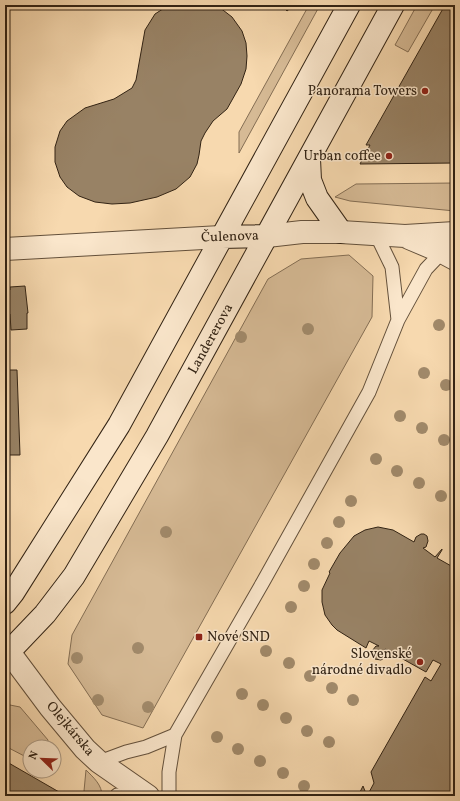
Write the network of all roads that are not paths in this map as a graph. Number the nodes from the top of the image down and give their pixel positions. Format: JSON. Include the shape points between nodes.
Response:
{"nodes":[{"id":1,"x":349,"y":5,"type":"edge"},
{"id":2,"x":393,"y":5,"type":"edge"},
{"id":3,"x":309,"y":159,"type":"junction"},
{"id":4,"x":341,"y":232,"type":"junction"},
{"id":5,"x":455,"y":233,"type":"edge"},
{"id":6,"x":376,"y":234,"type":"junction"},
{"id":7,"x":267,"y":236,"type":"junction"},
{"id":8,"x":405,"y":236,"type":"junction"},
{"id":9,"x":221,"y":237,"type":"junction"},
{"id":10,"x":5,"y":249,"type":"edge"},
{"id":11,"x":451,"y":250,"type":"edge"},
{"id":12,"x":398,"y":320,"type":"junction"},
{"id":13,"x":5,"y":603,"type":"edge"},
{"id":14,"x":6,"y":652,"type":"edge"},
{"id":15,"x":175,"y":735,"type":"junction"},
{"id":16,"x":99,"y":762,"type":"junction"},
{"id":17,"x":148,"y":796,"type":"edge"},
{"id":18,"x":169,"y":796,"type":"edge"}],
"edges":[{"from":1,"to":9,"type":"street"},
{"from":2,"to":3,"type":"street","name":"Landererova"},
{"from":3,"to":4,"type":"street","via":[[310,180],[317,198]]},
{"from":3,"to":7,"type":"street","name":"Landererova"},
{"from":4,"to":6,"type":"street","name":"Čulenova"},
{"from":4,"to":7,"type":"street","name":"Čulenova","via":[[302,232]]},
{"from":5,"to":8,"type":"street","name":"Čulenova"},
{"from":6,"to":8,"type":"street","name":"Čulenova"},
{"from":6,"to":12,"type":"lane","via":[[392,267]]},
{"from":7,"to":9,"type":"street","name":"Čulenova"},
{"from":7,"to":14,"type":"street","name":"Landererova","via":[[157,436],[74,576],[45,614]]},
{"from":8,"to":11,"type":"street"},
{"from":9,"to":10,"type":"street","name":"Čulenova"},
{"from":9,"to":13,"type":"street","via":[[119,425]]},
{"from":11,"to":12,"type":"lane","via":[[426,269]]},
{"from":12,"to":15,"type":"lane","via":[[369,392]]},
{"from":14,"to":16,"type":"street","name":"Olejkárska","via":[[85,750]]},
{"from":15,"to":16,"type":"lane"},
{"from":15,"to":18,"type":"lane","via":[[169,772]]},
{"from":16,"to":17,"type":"street","name":"Olejkárska"}]}
